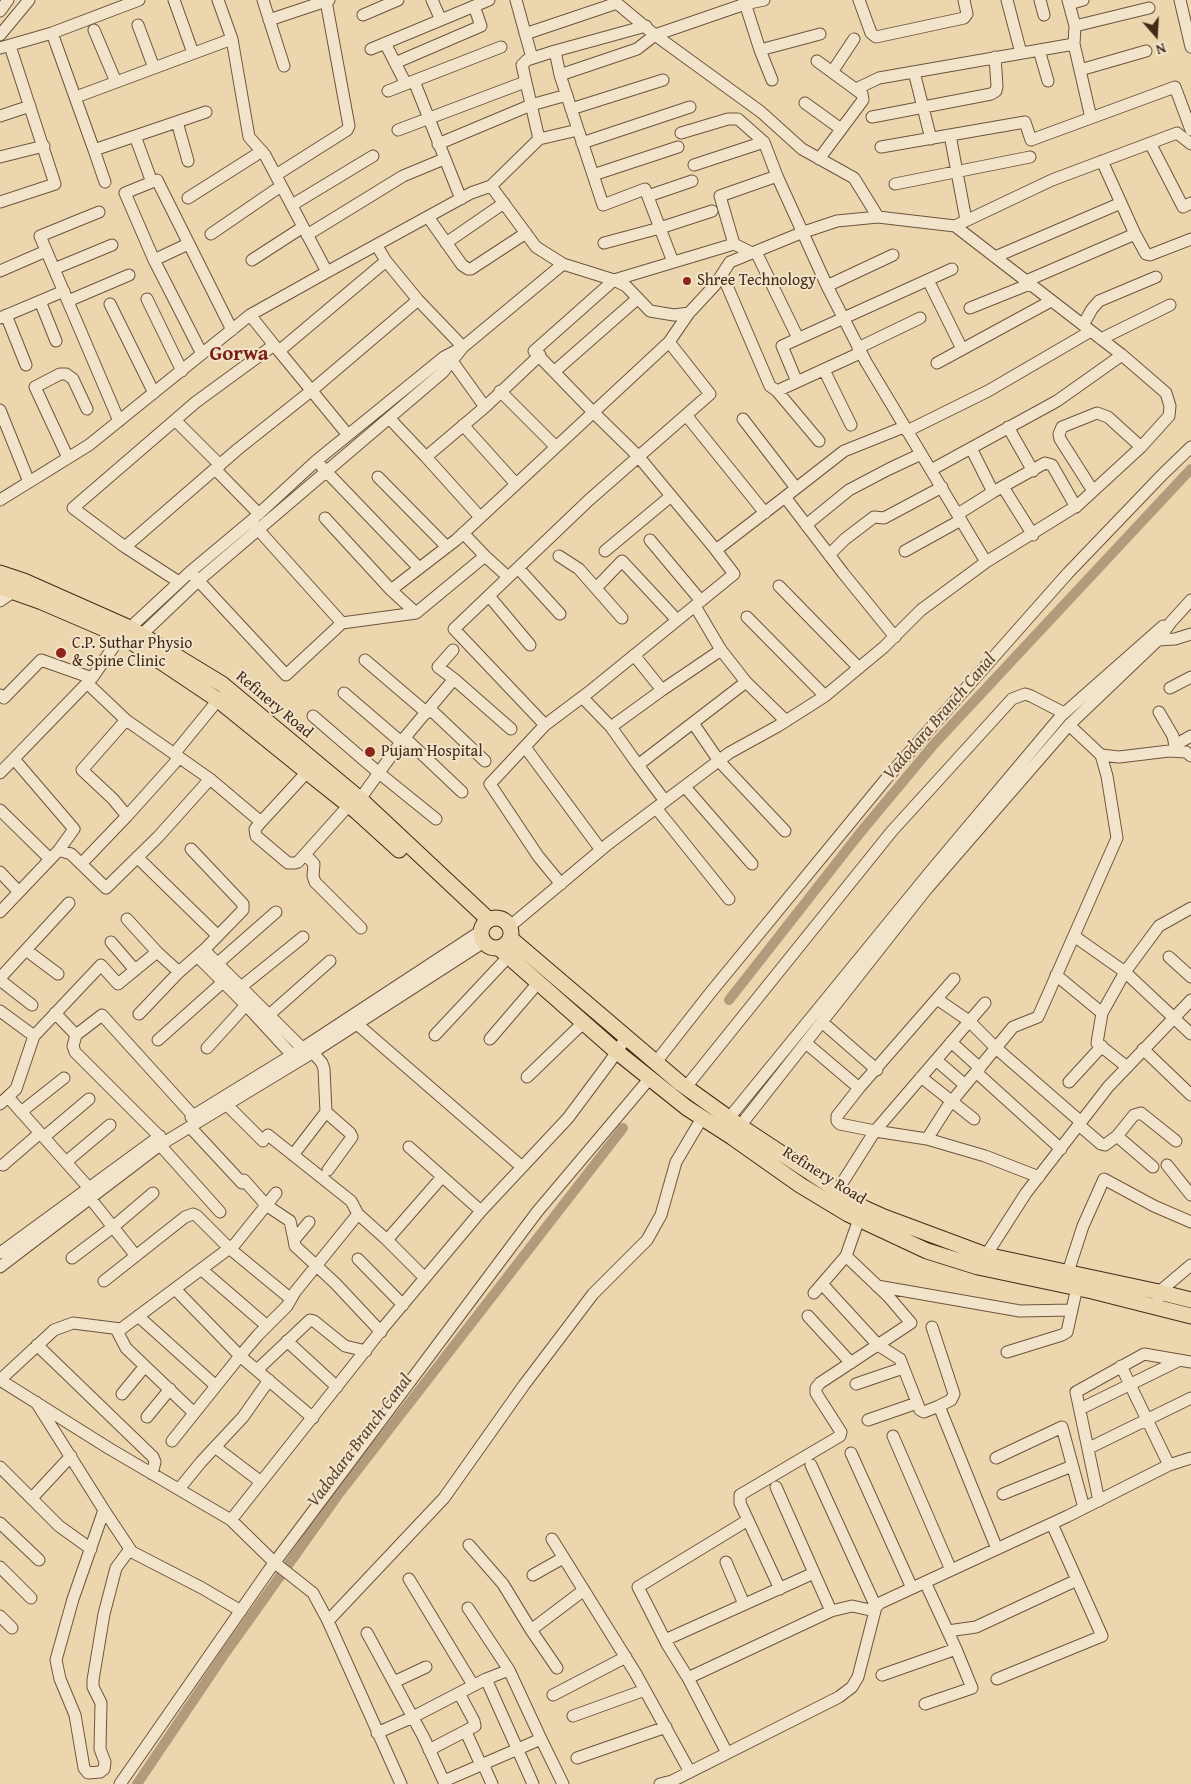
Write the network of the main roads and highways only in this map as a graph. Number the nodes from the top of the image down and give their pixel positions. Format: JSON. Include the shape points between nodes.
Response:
{"nodes":[{"id":1,"x":0,"y":572,"type":"edge"},
{"id":2,"x":11,"y":587,"type":"edge"},
{"id":3,"x":132,"y":635,"type":"junction"},
{"id":4,"x":354,"y":804,"type":"junction"},
{"id":5,"x":484,"y":930,"type":"junction"},
{"id":6,"x":507,"y":942,"type":"junction"},
{"id":7,"x":703,"y":1100,"type":"junction"},
{"id":8,"x":698,"y":1115,"type":"junction"},
{"id":9,"x":843,"y":1200,"type":"junction"},
{"id":10,"x":982,"y":1261,"type":"junction"},
{"id":11,"x":1191,"y":1300,"type":"edge"},
{"id":12,"x":1191,"y":1316,"type":"edge"}],
"edges":[{"from":1,"to":2,"type":"main road","name":"Refinery Road"},
{"from":2,"to":3,"type":"main road","name":"Refinery Road","via":[[42,602]]},
{"from":3,"to":4,"type":"main road","name":"Refinery Road","via":[[307,772]]},
{"from":3,"to":4,"type":"main road","name":"Refinery Road","via":[[222,684]]},
{"from":4,"to":5,"type":"main road","name":"Refinery Road"},
{"from":5,"to":6,"type":"main road","via":[[490,947]]},
{"from":5,"to":6,"type":"main road","via":[[499,918],[504,920]]},
{"from":6,"to":7,"type":"main road","name":"Refinery Road"},
{"from":6,"to":8,"type":"main road","name":"Refinery Road","via":[[538,983],[617,1052]]},
{"from":7,"to":8,"type":"main road"},
{"from":7,"to":9,"type":"main road","name":"Refinery Road"},
{"from":8,"to":9,"type":"main road","name":"Refinery Road","via":[[800,1185]]},
{"from":9,"to":10,"type":"main road","name":"Refinery Road"},
{"from":9,"to":10,"type":"main road","name":"Refinery Road","via":[[859,1219],[927,1250]]},
{"from":10,"to":11,"type":"main road","name":"Refinery Road","via":[[1068,1272]]},
{"from":10,"to":12,"type":"main road","name":"Refinery Road"}]}
